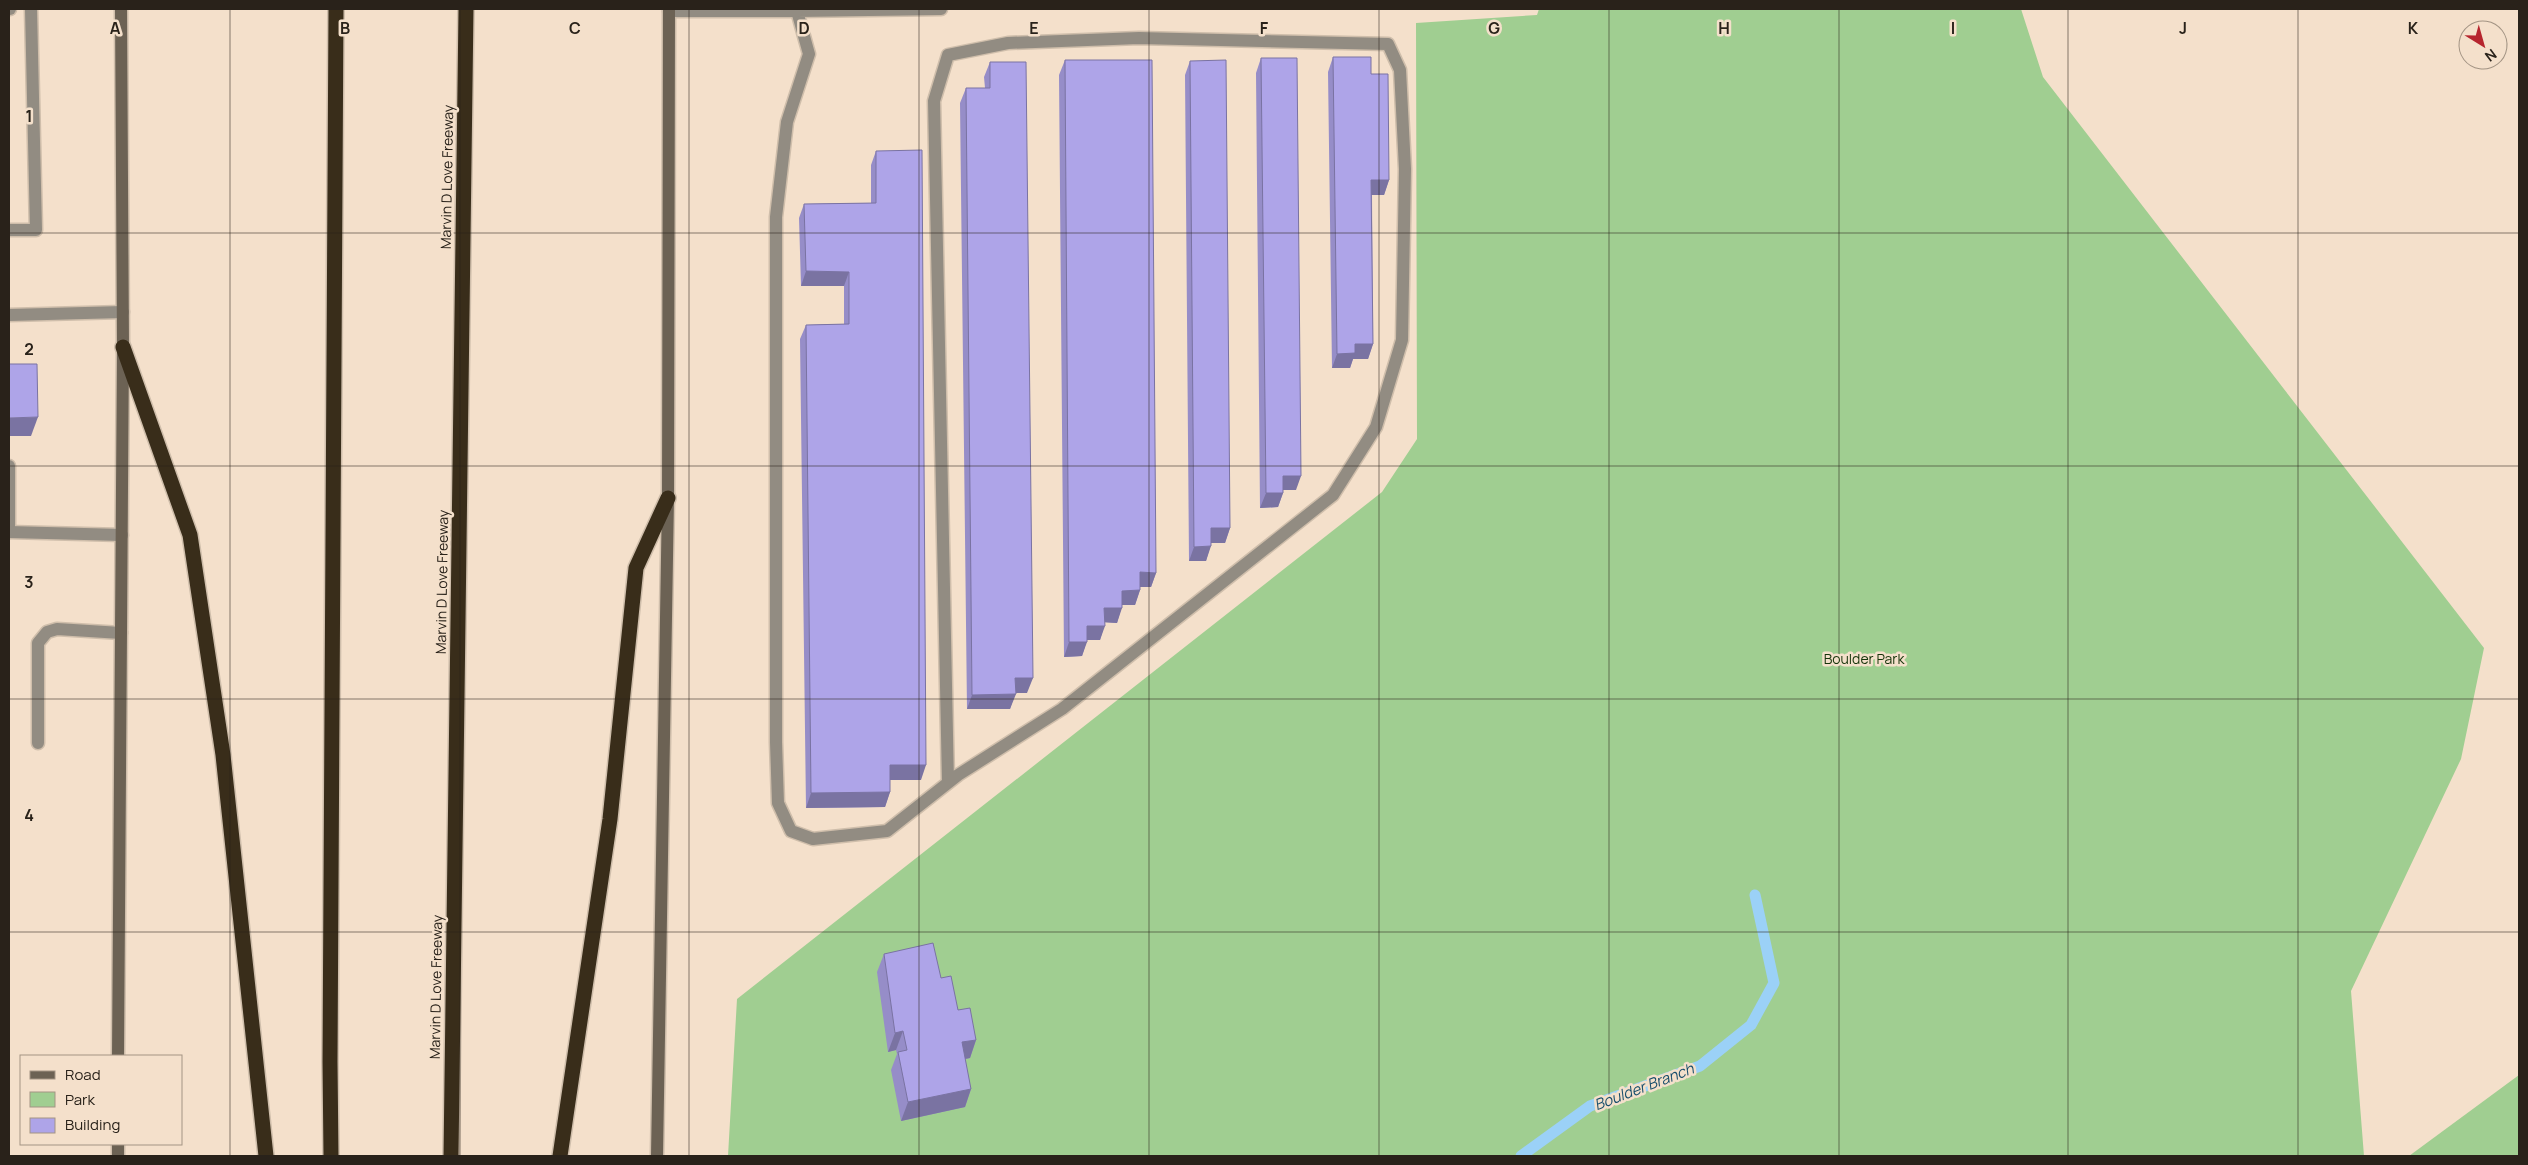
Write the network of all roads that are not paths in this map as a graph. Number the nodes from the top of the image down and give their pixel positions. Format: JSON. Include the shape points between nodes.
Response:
{"nodes":[{"id":1,"x":32,"y":9,"type":"edge"},
{"id":2,"x":121,"y":9,"type":"edge"},
{"id":3,"x":336,"y":9,"type":"edge"},
{"id":4,"x":466,"y":9,"type":"edge"},
{"id":5,"x":941,"y":9,"type":"edge"},
{"id":6,"x":670,"y":10,"type":"edge"},
{"id":7,"x":796,"y":10,"type":"edge"},
{"id":8,"x":9,"y":230,"type":"edge"},
{"id":9,"x":123,"y":312,"type":"junction"},
{"id":10,"x":9,"y":315,"type":"edge"},
{"id":11,"x":123,"y":347,"type":"junction"},
{"id":12,"x":9,"y":466,"type":"edge"},
{"id":13,"x":668,"y":498,"type":"junction"},
{"id":14,"x":9,"y":532,"type":"edge"},
{"id":15,"x":122,"y":535,"type":"junction"},
{"id":16,"x":121,"y":633,"type":"junction"},
{"id":17,"x":38,"y":743,"type":"dead end"},
{"id":18,"x":948,"y":783,"type":"junction"},
{"id":19,"x":118,"y":1055,"type":"edge"},
{"id":20,"x":266,"y":1156,"type":"edge"},
{"id":21,"x":331,"y":1156,"type":"edge"},
{"id":22,"x":452,"y":1156,"type":"edge"},
{"id":23,"x":560,"y":1156,"type":"edge"},
{"id":24,"x":657,"y":1156,"type":"edge"}],
"edges":[{"from":1,"to":8,"type":"lane","via":[[36,230]]},
{"from":2,"to":9,"type":"main road"},
{"from":3,"to":21,"type":"highway"},
{"from":4,"to":22,"type":"highway","name":"Marvin D Love Freeway"},
{"from":5,"to":7,"type":"lane"},
{"from":6,"to":7,"type":"lane"},
{"from":6,"to":13,"type":"main road"},
{"from":7,"to":18,"type":"lane","via":[[809,54],[787,122],[776,216],[778,803],[792,831],[813,840],[887,831]]},
{"from":9,"to":10,"type":"lane"},
{"from":9,"to":11,"type":"main road"},
{"from":11,"to":15,"type":"main road"},
{"from":11,"to":20,"type":"highway","via":[[190,535],[223,754]]},
{"from":12,"to":14,"type":"lane"},
{"from":13,"to":23,"type":"highway","via":[[636,568],[610,819]]},
{"from":13,"to":24,"type":"main road"},
{"from":14,"to":15,"type":"lane"},
{"from":15,"to":16,"type":"main road"},
{"from":16,"to":17,"type":"lane","via":[[57,629],[47,632],[38,643]]},
{"from":16,"to":19,"type":"main road"},
{"from":18,"to":18,"type":"lane","via":[[1062,709],[1333,495],[1376,427],[1402,340],[1405,168],[1400,70],[1388,44],[1139,38],[1008,43],[948,55],[934,100]]}]}
